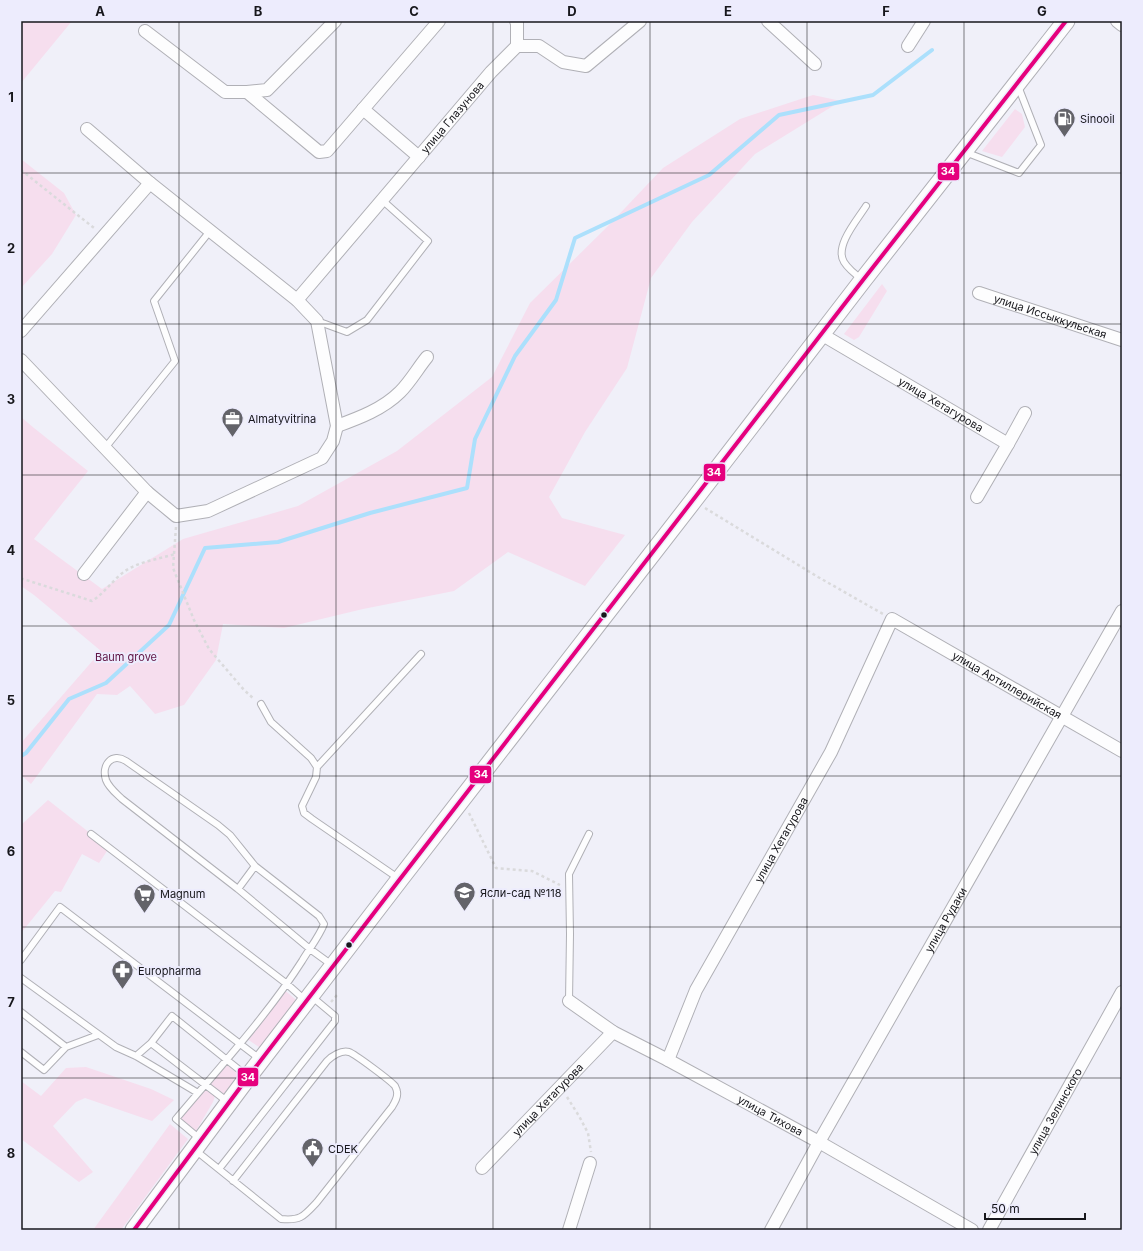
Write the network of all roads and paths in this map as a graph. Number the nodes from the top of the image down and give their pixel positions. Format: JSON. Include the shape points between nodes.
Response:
{"nodes":[{"id":1,"x":335,"y":21,"type":"edge"},
{"id":2,"x":439,"y":21,"type":"edge"},
{"id":3,"x":516,"y":21,"type":"edge"},
{"id":4,"x":640,"y":21,"type":"edge"},
{"id":5,"x":768,"y":21,"type":"edge"},
{"id":6,"x":924,"y":21,"type":"edge"},
{"id":7,"x":1066,"y":21,"type":"edge"},
{"id":8,"x":1117,"y":21,"type":"edge"},
{"id":9,"x":1122,"y":25,"type":"edge"},
{"id":10,"x":145,"y":32,"type":"dead end"},
{"id":11,"x":517,"y":46,"type":"junction"},
{"id":12,"x":908,"y":46,"type":"dead end"},
{"id":13,"x":815,"y":64,"type":"dead end"},
{"id":14,"x":1017,"y":84,"type":"junction"},
{"id":15,"x":247,"y":92,"type":"junction"},
{"id":16,"x":363,"y":109,"type":"junction"},
{"id":17,"x":87,"y":130,"type":"dead end"},
{"id":18,"x":964,"y":152,"type":"junction"},
{"id":19,"x":419,"y":157,"type":"junction"},
{"id":20,"x":21,"y":170,"type":"edge"},
{"id":21,"x":150,"y":183,"type":"junction"},
{"id":22,"x":382,"y":200,"type":"junction"},
{"id":23,"x":866,"y":206,"type":"dead end"},
{"id":24,"x":210,"y":230,"type":"junction"},
{"id":25,"x":104,"y":236,"type":"junction"},
{"id":26,"x":863,"y":280,"type":"junction"},
{"id":27,"x":979,"y":294,"type":"dead end"},
{"id":28,"x":297,"y":300,"type":"junction"},
{"id":29,"x":316,"y":321,"type":"junction"},
{"id":30,"x":21,"y":331,"type":"edge"},
{"id":31,"x":821,"y":334,"type":"junction"},
{"id":32,"x":1122,"y":340,"type":"edge"},
{"id":33,"x":427,"y":357,"type":"dead end"},
{"id":34,"x":21,"y":360,"type":"edge"},
{"id":35,"x":1026,"y":413,"type":"dead end"},
{"id":36,"x":337,"y":426,"type":"junction"},
{"id":37,"x":1008,"y":444,"type":"junction"},
{"id":38,"x":105,"y":448,"type":"junction"},
{"id":39,"x":147,"y":492,"type":"junction"},
{"id":40,"x":977,"y":497,"type":"dead end"},
{"id":41,"x":693,"y":501,"type":"junction"},
{"id":42,"x":176,"y":516,"type":"junction"},
{"id":43,"x":175,"y":554,"type":"junction"},
{"id":44,"x":84,"y":574,"type":"dead end"},
{"id":45,"x":21,"y":580,"type":"edge"},
{"id":46,"x":1122,"y":610,"type":"edge"},
{"id":47,"x":892,"y":619,"type":"junction"},
{"id":48,"x":421,"y":654,"type":"dead end"},
{"id":49,"x":261,"y":704,"type":"joint"},
{"id":50,"x":1062,"y":716,"type":"junction"},
{"id":51,"x":1122,"y":751,"type":"edge"},
{"id":52,"x":317,"y":767,"type":"junction"},
{"id":53,"x":462,"y":798,"type":"junction"},
{"id":54,"x":91,"y":834,"type":"dead end"},
{"id":55,"x":589,"y":834,"type":"dead end"},
{"id":56,"x":255,"y":866,"type":"junction"},
{"id":57,"x":400,"y":879,"type":"junction"},
{"id":58,"x":238,"y":889,"type":"junction"},
{"id":59,"x":569,"y":890,"type":"junction"},
{"id":60,"x":310,"y":948,"type":"junction"},
{"id":61,"x":21,"y":960,"type":"edge"},
{"id":62,"x":333,"y":966,"type":"junction"},
{"id":63,"x":21,"y":978,"type":"edge"},
{"id":64,"x":287,"y":984,"type":"junction"},
{"id":65,"x":1122,"y":992,"type":"edge"},
{"id":66,"x":309,"y":999,"type":"junction"},
{"id":67,"x":569,"y":1002,"type":"joint"},
{"id":68,"x":21,"y":1012,"type":"edge"},
{"id":69,"x":613,"y":1032,"type":"junction"},
{"id":70,"x":98,"y":1035,"type":"junction"},
{"id":71,"x":240,"y":1043,"type":"junction"},
{"id":72,"x":151,"y":1044,"type":"junction"},
{"id":73,"x":66,"y":1047,"type":"junction"},
{"id":74,"x":21,"y":1052,"type":"edge"},
{"id":75,"x":136,"y":1056,"type":"junction"},
{"id":76,"x":225,"y":1060,"type":"junction"},
{"id":77,"x":261,"y":1060,"type":"junction"},
{"id":78,"x":668,"y":1060,"type":"junction"},
{"id":79,"x":248,"y":1077,"type":"junction"},
{"id":80,"x":205,"y":1084,"type":"junction"},
{"id":81,"x":560,"y":1087,"type":"junction"},
{"id":82,"x":198,"y":1093,"type":"junction"},
{"id":83,"x":229,"y":1104,"type":"junction"},
{"id":84,"x":819,"y":1142,"type":"junction"},
{"id":85,"x":198,"y":1145,"type":"junction"},
{"id":86,"x":590,"y":1163,"type":"joint"},
{"id":87,"x":482,"y":1168,"type":"dead end"},
{"id":88,"x":219,"y":1169,"type":"junction"},
{"id":89,"x":233,"y":1181,"type":"junction"},
{"id":90,"x":134,"y":1230,"type":"edge"},
{"id":91,"x":569,"y":1230,"type":"edge"},
{"id":92,"x":771,"y":1230,"type":"edge"},
{"id":93,"x":972,"y":1230,"type":"edge"},
{"id":94,"x":989,"y":1230,"type":"edge"}],
"edges":[{"from":1,"to":15,"type":"street","via":[[267,90]]},
{"from":2,"to":16,"type":"street"},
{"from":3,"to":11,"type":"street"},
{"from":4,"to":11,"type":"street","via":[[586,66],[564,62],[539,46]]},
{"from":5,"to":13,"type":"street"},
{"from":6,"to":12,"type":"street"},
{"from":7,"to":14,"type":"main road"},
{"from":8,"to":9,"type":"street"},
{"from":10,"to":15,"type":"street","via":[[224,92]]},
{"from":11,"to":19,"type":"street","name":"улица Глазунова","via":[[491,72]]},
{"from":14,"to":18,"type":"main road"},
{"from":14,"to":18,"type":"lane","via":[[1041,145],[1028,162],[1019,173]]},
{"from":15,"to":16,"type":"street","via":[[319,152],[327,151]]},
{"from":16,"to":19,"type":"street"},
{"from":17,"to":21,"type":"street"},
{"from":18,"to":26,"type":"main road"},
{"from":19,"to":22,"type":"street","name":"улица Глазунова"},
{"from":20,"to":25,"type":"path"},
{"from":21,"to":24,"type":"street"},
{"from":21,"to":25,"type":"street"},
{"from":22,"to":28,"type":"street","name":"улица Глазунова"},
{"from":22,"to":29,"type":"lane","via":[[428,241],[368,320],[347,332]]},
{"from":23,"to":26,"type":"lane","via":[[842,247],[843,262]]},
{"from":24,"to":28,"type":"street"},
{"from":24,"to":38,"type":"lane","via":[[154,301],[175,361]]},
{"from":25,"to":30,"type":"street"},
{"from":26,"to":31,"type":"main road"},
{"from":27,"to":32,"type":"street","name":"улица Иссыккульская"},
{"from":28,"to":29,"type":"street"},
{"from":29,"to":36,"type":"street"},
{"from":31,"to":37,"type":"street","name":"улица Хетагурова"},
{"from":31,"to":41,"type":"main road"},
{"from":33,"to":36,"type":"street","via":[[400,392],[385,404],[364,416]]},
{"from":34,"to":38,"type":"street"},
{"from":35,"to":37,"type":"street"},
{"from":36,"to":42,"type":"street","via":[[334,441],[322,458],[208,510]]},
{"from":37,"to":40,"type":"street"},
{"from":38,"to":39,"type":"street"},
{"from":39,"to":42,"type":"street"},
{"from":39,"to":44,"type":"street"},
{"from":41,"to":47,"type":"path"},
{"from":41,"to":53,"type":"main road"},
{"from":42,"to":43,"type":"path"},
{"from":43,"to":45,"type":"path","via":[[134,566],[120,575],[92,601]]},
{"from":43,"to":49,"type":"path","via":[[173,568],[209,649],[244,690]]},
{"from":46,"to":50,"type":"street","name":"улица Рудаки"},
{"from":47,"to":50,"type":"street","name":"улица Артиллерийская"},
{"from":47,"to":78,"type":"street","name":"улица Хетагурова","via":[[831,752],[696,990]]},
{"from":48,"to":52,"type":"lane"},
{"from":49,"to":52,"type":"lane","via":[[271,722],[311,758]]},
{"from":50,"to":51,"type":"street","name":"улица Артиллерийская"},
{"from":50,"to":84,"type":"street","name":"улица Рудаки"},
{"from":52,"to":57,"type":"lane","via":[[316,777],[302,806],[304,813]]},
{"from":53,"to":57,"type":"main road"},
{"from":53,"to":59,"type":"path","via":[[496,868],[532,871]]},
{"from":54,"to":64,"type":"lane"},
{"from":55,"to":59,"type":"lane","via":[[569,874]]},
{"from":56,"to":58,"type":"lane"},
{"from":56,"to":58,"type":"lane","via":[[230,835],[218,825],[123,758],[109,761],[105,775],[110,788]]},
{"from":56,"to":60,"type":"lane","via":[[322,919],[324,924]]},
{"from":57,"to":62,"type":"main road"},
{"from":58,"to":60,"type":"lane"},
{"from":59,"to":67,"type":"lane"},
{"from":60,"to":62,"type":"lane"},
{"from":60,"to":64,"type":"lane"},
{"from":61,"to":71,"type":"lane","via":[[60,907]]},
{"from":62,"to":66,"type":"main road"},
{"from":63,"to":70,"type":"lane"},
{"from":64,"to":66,"type":"lane"},
{"from":64,"to":71,"type":"lane"},
{"from":65,"to":94,"type":"street","name":"улица Зелинского"},
{"from":66,"to":77,"type":"main road"},
{"from":66,"to":88,"type":"lane","via":[[335,1016],[335,1021]]},
{"from":67,"to":69,"type":"street","name":"улица Тихова"},
{"from":68,"to":73,"type":"lane"},
{"from":69,"to":78,"type":"street","name":"улица Тихова"},
{"from":69,"to":81,"type":"street","name":"улица Хетагурова"},
{"from":70,"to":73,"type":"lane"},
{"from":70,"to":75,"type":"lane"},
{"from":71,"to":76,"type":"lane"},
{"from":71,"to":77,"type":"lane"},
{"from":72,"to":75,"type":"lane"},
{"from":72,"to":76,"type":"lane","via":[[172,1016]]},
{"from":72,"to":80,"type":"lane"},
{"from":73,"to":74,"type":"lane","via":[[44,1070]]},
{"from":75,"to":82,"type":"lane"},
{"from":76,"to":79,"type":"lane"},
{"from":76,"to":80,"type":"lane"},
{"from":77,"to":79,"type":"main road"},
{"from":78,"to":84,"type":"street","name":"улица Тихова"},
{"from":79,"to":83,"type":"main road"},
{"from":80,"to":82,"type":"lane"},
{"from":80,"to":83,"type":"lane"},
{"from":81,"to":86,"type":"path","via":[[588,1133]]},
{"from":81,"to":87,"type":"street","name":"улица Хетагурова"},
{"from":82,"to":85,"type":"lane","via":[[176,1119]]},
{"from":83,"to":85,"type":"main road"},
{"from":84,"to":92,"type":"street","name":"улица Рудаки"},
{"from":84,"to":93,"type":"street","name":"улица Тихова"},
{"from":85,"to":88,"type":"lane"},
{"from":85,"to":90,"type":"main road"},
{"from":86,"to":91,"type":"street"},
{"from":88,"to":89,"type":"lane"},
{"from":89,"to":89,"type":"lane","via":[[281,1219],[292,1220],[304,1216],[392,1107],[397,1098],[395,1086],[350,1052],[333,1056],[326,1061]]}]}
